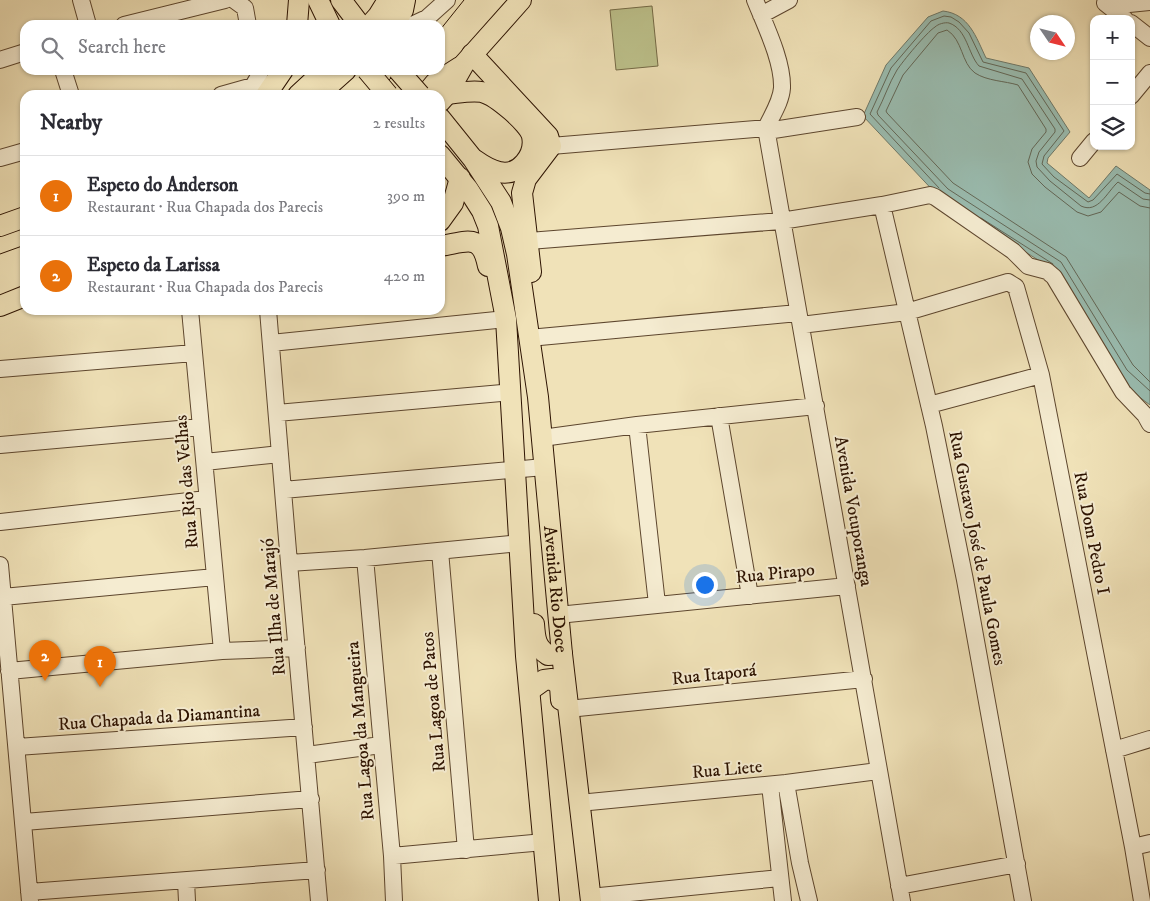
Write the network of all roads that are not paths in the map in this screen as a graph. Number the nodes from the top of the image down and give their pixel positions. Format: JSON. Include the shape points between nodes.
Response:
{"nodes":[{"id":1,"x":81,"y":0,"type":"edge"},
{"id":2,"x":225,"y":0,"type":"edge"},
{"id":3,"x":234,"y":0,"type":"edge"},
{"id":4,"x":299,"y":0,"type":"edge"},
{"id":5,"x":318,"y":0,"type":"edge"},
{"id":6,"x":388,"y":0,"type":"edge"},
{"id":7,"x":406,"y":0,"type":"edge"},
{"id":8,"x":447,"y":0,"type":"edge"},
{"id":9,"x":521,"y":0,"type":"edge"},
{"id":10,"x":789,"y":0,"type":"edge"},
{"id":11,"x":1150,"y":2,"type":"edge"},
{"id":12,"x":1105,"y":3,"type":"edge"},
{"id":13,"x":758,"y":8,"type":"edge"},
{"id":14,"x":1120,"y":15,"type":"edge"},
{"id":15,"x":359,"y":17,"type":"edge"},
{"id":16,"x":87,"y":20,"type":"edge"},
{"id":17,"x":144,"y":20,"type":"edge"},
{"id":18,"x":247,"y":20,"type":"edge"},
{"id":19,"x":297,"y":20,"type":"edge"},
{"id":20,"x":328,"y":20,"type":"edge"},
{"id":21,"x":397,"y":20,"type":"edge"},
{"id":22,"x":423,"y":20,"type":"edge"},
{"id":23,"x":1135,"y":26,"type":"edge"},
{"id":24,"x":1150,"y":38,"type":"edge"},
{"id":25,"x":20,"y":54,"type":"edge"},
{"id":26,"x":468,"y":59,"type":"junction"},
{"id":27,"x":0,"y":60,"type":"edge"},
{"id":28,"x":1150,"y":73,"type":"edge"},
{"id":29,"x":65,"y":75,"type":"edge"},
{"id":30,"x":259,"y":75,"type":"edge"},
{"id":31,"x":277,"y":75,"type":"edge"},
{"id":32,"x":320,"y":75,"type":"edge"},
{"id":33,"x":340,"y":75,"type":"edge"},
{"id":34,"x":371,"y":75,"type":"edge"},
{"id":35,"x":402,"y":75,"type":"edge"},
{"id":36,"x":69,"y":90,"type":"edge"},
{"id":37,"x":260,"y":90,"type":"edge"},
{"id":38,"x":303,"y":90,"type":"edge"},
{"id":39,"x":324,"y":90,"type":"edge"},
{"id":40,"x":384,"y":90,"type":"edge"},
{"id":41,"x":416,"y":90,"type":"edge"},
{"id":42,"x":429,"y":90,"type":"edge"},
{"id":43,"x":1135,"y":91,"type":"edge"},
{"id":44,"x":445,"y":96,"type":"edge"},
{"id":45,"x":445,"y":98,"type":"edge"},
{"id":46,"x":857,"y":117,"type":"dead end"},
{"id":47,"x":445,"y":124,"type":"edge"},
{"id":48,"x":766,"y":130,"type":"junction"},
{"id":49,"x":551,"y":146,"type":"junction"},
{"id":50,"x":1090,"y":146,"type":"edge"},
{"id":51,"x":20,"y":152,"type":"edge"},
{"id":52,"x":0,"y":158,"type":"edge"},
{"id":53,"x":1080,"y":158,"type":"dead end"},
{"id":54,"x":473,"y":159,"type":"junction"},
{"id":55,"x":445,"y":161,"type":"edge"},
{"id":56,"x":460,"y":178,"type":"junction"},
{"id":57,"x":882,"y":205,"type":"junction"},
{"id":58,"x":445,"y":214,"type":"edge"},
{"id":59,"x":20,"y":219,"type":"edge"},
{"id":60,"x":781,"y":221,"type":"junction"},
{"id":61,"x":0,"y":226,"type":"edge"},
{"id":62,"x":529,"y":241,"type":"junction"},
{"id":63,"x":445,"y":245,"type":"edge"},
{"id":64,"x":20,"y":298,"type":"edge"},
{"id":65,"x":0,"y":306,"type":"edge"},
{"id":66,"x":907,"y":312,"type":"junction"},
{"id":67,"x":505,"y":314,"type":"junction"},
{"id":68,"x":190,"y":315,"type":"edge"},
{"id":69,"x":268,"y":315,"type":"edge"},
{"id":70,"x":800,"y":319,"type":"junction"},
{"id":71,"x":529,"y":338,"type":"junction"},
{"id":72,"x":271,"y":343,"type":"junction"},
{"id":73,"x":194,"y":353,"type":"junction"},
{"id":74,"x":0,"y":369,"type":"edge"},
{"id":75,"x":1041,"y":375,"type":"junction"},
{"id":76,"x":512,"y":392,"type":"junction"},
{"id":77,"x":929,"y":405,"type":"junction"},
{"id":78,"x":816,"y":406,"type":"junction"},
{"id":79,"x":277,"y":413,"type":"junction"},
{"id":80,"x":718,"y":416,"type":"junction"},
{"id":81,"x":1148,"y":419,"type":"edge"},
{"id":82,"x":637,"y":425,"type":"junction"},
{"id":83,"x":201,"y":427,"type":"junction"},
{"id":84,"x":542,"y":438,"type":"junction"},
{"id":85,"x":0,"y":445,"type":"edge"},
{"id":86,"x":280,"y":454,"type":"junction"},
{"id":87,"x":204,"y":462,"type":"junction"},
{"id":88,"x":544,"y":467,"type":"junction"},
{"id":89,"x":515,"y":470,"type":"junction"},
{"id":90,"x":283,"y":490,"type":"junction"},
{"id":91,"x":207,"y":499,"type":"junction"},
{"id":92,"x":0,"y":522,"type":"edge"},
{"id":93,"x":440,"y":551,"type":"junction"},
{"id":94,"x":520,"y":552,"type":"junction"},
{"id":95,"x":365,"y":558,"type":"junction"},
{"id":96,"x":288,"y":563,"type":"junction"},
{"id":97,"x":0,"y":566,"type":"edge"},
{"id":98,"x":214,"y":577,"type":"junction"},
{"id":99,"x":847,"y":586,"type":"junction"},
{"id":100,"x":750,"y":596,"type":"junction"},
{"id":101,"x":3,"y":597,"type":"junction"},
{"id":102,"x":657,"y":604,"type":"junction"},
{"id":103,"x":558,"y":615,"type":"junction"},
{"id":104,"x":297,"y":648,"type":"junction"},
{"id":105,"x":222,"y":651,"type":"junction"},
{"id":106,"x":562,"y":654,"type":"junction"},
{"id":107,"x":9,"y":672,"type":"junction"},
{"id":108,"x":864,"y":679,"type":"junction"},
{"id":109,"x":530,"y":690,"type":"junction"},
{"id":110,"x":568,"y":709,"type":"junction"},
{"id":111,"x":6,"y":718,"type":"edge"},
{"id":112,"x":304,"y":727,"type":"junction"},
{"id":113,"x":1150,"y":739,"type":"edge"},
{"id":114,"x":381,"y":745,"type":"junction"},
{"id":115,"x":17,"y":747,"type":"junction"},
{"id":116,"x":1114,"y":750,"type":"junction"},
{"id":117,"x":307,"y":755,"type":"junction"},
{"id":118,"x":878,"y":770,"type":"junction"},
{"id":119,"x":778,"y":784,"type":"junction"},
{"id":120,"x":578,"y":796,"type":"junction"},
{"id":121,"x":311,"y":799,"type":"junction"},
{"id":122,"x":24,"y":822,"type":"junction"},
{"id":123,"x":544,"y":842,"type":"junction"},
{"id":124,"x":1150,"y":843,"type":"edge"},
{"id":125,"x":1133,"y":847,"type":"junction"},
{"id":126,"x":466,"y":850,"type":"junction"},
{"id":127,"x":392,"y":856,"type":"junction"},
{"id":128,"x":800,"y":863,"type":"junction"},
{"id":129,"x":1017,"y":864,"type":"junction"},
{"id":130,"x":317,"y":870,"type":"junction"},
{"id":131,"x":186,"y":881,"type":"junction"},
{"id":132,"x":781,"y":883,"type":"edge"},
{"id":133,"x":805,"y":883,"type":"junction"},
{"id":134,"x":110,"y":893,"type":"edge"},
{"id":135,"x":687,"y":894,"type":"edge"},
{"id":136,"x":900,"y":894,"type":"edge"},
{"id":137,"x":30,"y":897,"type":"edge"},
{"id":138,"x":590,"y":899,"type":"edge"},
{"id":139,"x":187,"y":901,"type":"edge"},
{"id":140,"x":319,"y":901,"type":"edge"},
{"id":141,"x":394,"y":901,"type":"edge"},
{"id":142,"x":549,"y":901,"type":"edge"},
{"id":143,"x":809,"y":901,"type":"edge"},
{"id":144,"x":1023,"y":901,"type":"edge"},
{"id":145,"x":1142,"y":901,"type":"edge"}],
"edges":[{"from":1,"to":16,"type":"street"},
{"from":2,"to":17,"type":"street"},
{"from":3,"to":18,"type":"street","via":[[245,8]]},
{"from":4,"to":19,"type":"main road"},
{"from":5,"to":20,"type":"main road"},
{"from":6,"to":15,"type":"main road"},
{"from":7,"to":21,"type":"main road"},
{"from":8,"to":22,"type":"street"},
{"from":9,"to":26,"type":"main road"},
{"from":10,"to":13,"type":"street"},
{"from":11,"to":12,"type":"street"},
{"from":12,"to":14,"type":"street"},
{"from":13,"to":48,"type":"street","via":[[778,60],[782,89]]},
{"from":23,"to":24,"type":"street"},
{"from":25,"to":27,"type":"street"},
{"from":26,"to":42,"type":"main road"},
{"from":26,"to":44,"type":"main road"},
{"from":26,"to":49,"type":"main road","via":[[548,136]]},
{"from":28,"to":43,"type":"street"},
{"from":29,"to":36,"type":"street"},
{"from":30,"to":37,"type":"street"},
{"from":31,"to":37,"type":"main road"},
{"from":32,"to":38,"type":"main road"},
{"from":33,"to":39,"type":"main road"},
{"from":34,"to":40,"type":"main road","bridge":true},
{"from":35,"to":41,"type":"main road","bridge":true},
{"from":45,"to":54,"type":"main road","via":[[477,91],[491,95],[530,130],[530,155],[512,172],[499,172]]},
{"from":46,"to":48,"type":"street"},
{"from":47,"to":54,"type":"main road","name":"Avenida Rio Doce"},
{"from":48,"to":49,"type":"street"},
{"from":48,"to":60,"type":"street","name":"Avenida Votuporanga"},
{"from":49,"to":62,"type":"main road","via":[[523,186]]},
{"from":50,"to":53,"type":"street"},
{"from":51,"to":52,"type":"street"},
{"from":54,"to":71,"type":"main road","name":"Avenida Rio Doce","via":[[501,202],[511,228]]},
{"from":55,"to":56,"type":"main road","name":"Avenida Rio Doce"},
{"from":56,"to":58,"type":"main road","via":[[453,203]]},
{"from":56,"to":67,"type":"main road","name":"Avenida Rio Doce","via":[[488,226]]},
{"from":57,"to":60,"type":"street"},
{"from":57,"to":66,"type":"street","name":"Rua Gustavo José de Paula Gomes"},
{"from":57,"to":81,"type":"street","via":[[930,195],[935,197],[1013,251],[1028,266],[1054,277],[1123,392]]},
{"from":59,"to":61,"type":"main road"},
{"from":60,"to":62,"type":"street"},
{"from":60,"to":70,"type":"street","name":"Avenida Votuporanga"},
{"from":62,"to":71,"type":"main road","via":[[534,305]]},
{"from":63,"to":67,"type":"main road","name":"Avenida Rio Doce","via":[[470,242],[483,248],[493,293]]},
{"from":64,"to":65,"type":"main road"},
{"from":66,"to":70,"type":"street","name":"Rua Dom Pedro I"},
{"from":66,"to":75,"type":"street","name":"Rua Dom Pedro I","via":[[1008,282],[1016,287]]},
{"from":66,"to":77,"type":"street","name":"Rua Gustavo José de Paula Gomes"},
{"from":67,"to":72,"type":"street"},
{"from":67,"to":76,"type":"main road","name":"Avenida Rio Doce"},
{"from":68,"to":73,"type":"street","name":"Rua Rio das Velhas"},
{"from":69,"to":72,"type":"street","name":"Rua Ilha de Marajó"},
{"from":70,"to":71,"type":"street","name":"Rua Dom Pedro I"},
{"from":70,"to":78,"type":"street","name":"Avenida Votuporanga"},
{"from":71,"to":84,"type":"main road","name":"Avenida Rio Doce"},
{"from":72,"to":79,"type":"street","name":"Rua Ilha de Marajó"},
{"from":73,"to":74,"type":"street"},
{"from":73,"to":83,"type":"street","name":"Rua Rio das Velhas"},
{"from":75,"to":77,"type":"street"},
{"from":75,"to":116,"type":"street","name":"Rua Dom Pedro I"},
{"from":76,"to":79,"type":"street"},
{"from":76,"to":89,"type":"main road","name":"Avenida Rio Doce"},
{"from":77,"to":129,"type":"street","name":"Rua Gustavo José de Paula Gomes"},
{"from":78,"to":80,"type":"street"},
{"from":78,"to":99,"type":"street","name":"Avenida Votuporanga"},
{"from":79,"to":86,"type":"street","name":"Rua Ilha de Marajó"},
{"from":80,"to":82,"type":"street"},
{"from":80,"to":100,"type":"street"},
{"from":82,"to":84,"type":"street"},
{"from":82,"to":102,"type":"street"},
{"from":83,"to":85,"type":"street"},
{"from":83,"to":87,"type":"street","name":"Rua Rio das Velhas"},
{"from":84,"to":88,"type":"main road","name":"Avenida Rio Doce"},
{"from":86,"to":87,"type":"street"},
{"from":86,"to":90,"type":"street","name":"Rua Ilha de Marajó"},
{"from":87,"to":91,"type":"street","name":"Rua Rio das Velhas"},
{"from":88,"to":89,"type":"street"},
{"from":88,"to":103,"type":"main road","name":"Avenida Rio Doce"},
{"from":89,"to":90,"type":"street"},
{"from":89,"to":94,"type":"main road","name":"Avenida Rio Doce"},
{"from":90,"to":96,"type":"street","name":"Rua Ilha de Marajó"},
{"from":91,"to":92,"type":"street"},
{"from":91,"to":98,"type":"street","name":"Rua Rio das Velhas"},
{"from":93,"to":94,"type":"street"},
{"from":93,"to":95,"type":"street"},
{"from":93,"to":126,"type":"street","name":"Rua Lagoa de Patos"},
{"from":94,"to":106,"type":"main road","via":[[530,573],[537,645],[548,656]]},
{"from":94,"to":109,"type":"main road","name":"Avenida Rio Doce"},
{"from":95,"to":96,"type":"street"},
{"from":95,"to":114,"type":"street","name":"Rua Lagoa da Mangueira"},
{"from":96,"to":104,"type":"street","name":"Rua Ilha de Marajó"},
{"from":97,"to":101,"type":"street"},
{"from":98,"to":101,"type":"street"},
{"from":98,"to":105,"type":"street","name":"Rua Rio das Velhas"},
{"from":99,"to":100,"type":"street","name":"Rua Pirapo"},
{"from":99,"to":108,"type":"street","name":"Avenida Votuporanga"},
{"from":100,"to":102,"type":"street","name":"Rua Pirapo"},
{"from":101,"to":107,"type":"street"},
{"from":102,"to":103,"type":"street","name":"Rua Pirapo"},
{"from":103,"to":106,"type":"main road","name":"Avenida Rio Doce"},
{"from":104,"to":105,"type":"street"},
{"from":104,"to":112,"type":"street","name":"Rua Ilha de Marajó"},
{"from":105,"to":107,"type":"street"},
{"from":106,"to":110,"type":"main road","name":"Avenida Rio Doce"},
{"from":107,"to":111,"type":"street"},
{"from":108,"to":110,"type":"street","name":"Rua Itaporá"},
{"from":108,"to":118,"type":"street","name":"Avenida Votuporanga"},
{"from":109,"to":120,"type":"main road","via":[[544,680],[552,679],[560,686],[570,774]]},
{"from":109,"to":123,"type":"main road","name":"Avenida Rio Doce"},
{"from":110,"to":120,"type":"main road","name":"Avenida Rio Doce"},
{"from":111,"to":115,"type":"street"},
{"from":112,"to":115,"type":"street","name":"Rua Chapada da Diamantina"},
{"from":112,"to":117,"type":"street","name":"Rua Ilha de Marajó"},
{"from":113,"to":116,"type":"street"},
{"from":114,"to":117,"type":"street"},
{"from":114,"to":127,"type":"street","name":"Rua Lagoa da Mangueira"},
{"from":115,"to":122,"type":"street"},
{"from":116,"to":125,"type":"street","name":"Rua Dom Pedro I"},
{"from":117,"to":121,"type":"street","name":"Rua Ilha de Marajó"},
{"from":118,"to":119,"type":"street","name":"Rua Liete"},
{"from":118,"to":136,"type":"street","name":"Avenida Votuporanga"},
{"from":119,"to":120,"type":"street","name":"Rua Liete"},
{"from":119,"to":128,"type":"street"},
{"from":119,"to":132,"type":"street"},
{"from":120,"to":138,"type":"main road","name":"Avenida Rio Doce"},
{"from":121,"to":122,"type":"street"},
{"from":121,"to":130,"type":"street","name":"Rua Ilha de Marajó"},
{"from":122,"to":137,"type":"street"},
{"from":123,"to":126,"type":"street"},
{"from":123,"to":142,"type":"main road","name":"Avenida Rio Doce"},
{"from":124,"to":125,"type":"street"},
{"from":125,"to":145,"type":"street","name":"Rua Dom Pedro I"},
{"from":126,"to":127,"type":"street"},
{"from":127,"to":141,"type":"street","name":"Rua Lagoa da Mangueira"},
{"from":128,"to":132,"type":"street"},
{"from":128,"to":133,"type":"street"},
{"from":129,"to":136,"type":"street"},
{"from":129,"to":144,"type":"street","name":"Rua Gustavo José de Paula Gomes"},
{"from":130,"to":131,"type":"street"},
{"from":130,"to":140,"type":"street","name":"Rua Ilha de Marajó"},
{"from":131,"to":134,"type":"street"},
{"from":131,"to":139,"type":"street"},
{"from":132,"to":133,"type":"street"},
{"from":132,"to":135,"type":"street"},
{"from":133,"to":143,"type":"street"},
{"from":134,"to":137,"type":"street"},
{"from":135,"to":138,"type":"street"}]}
